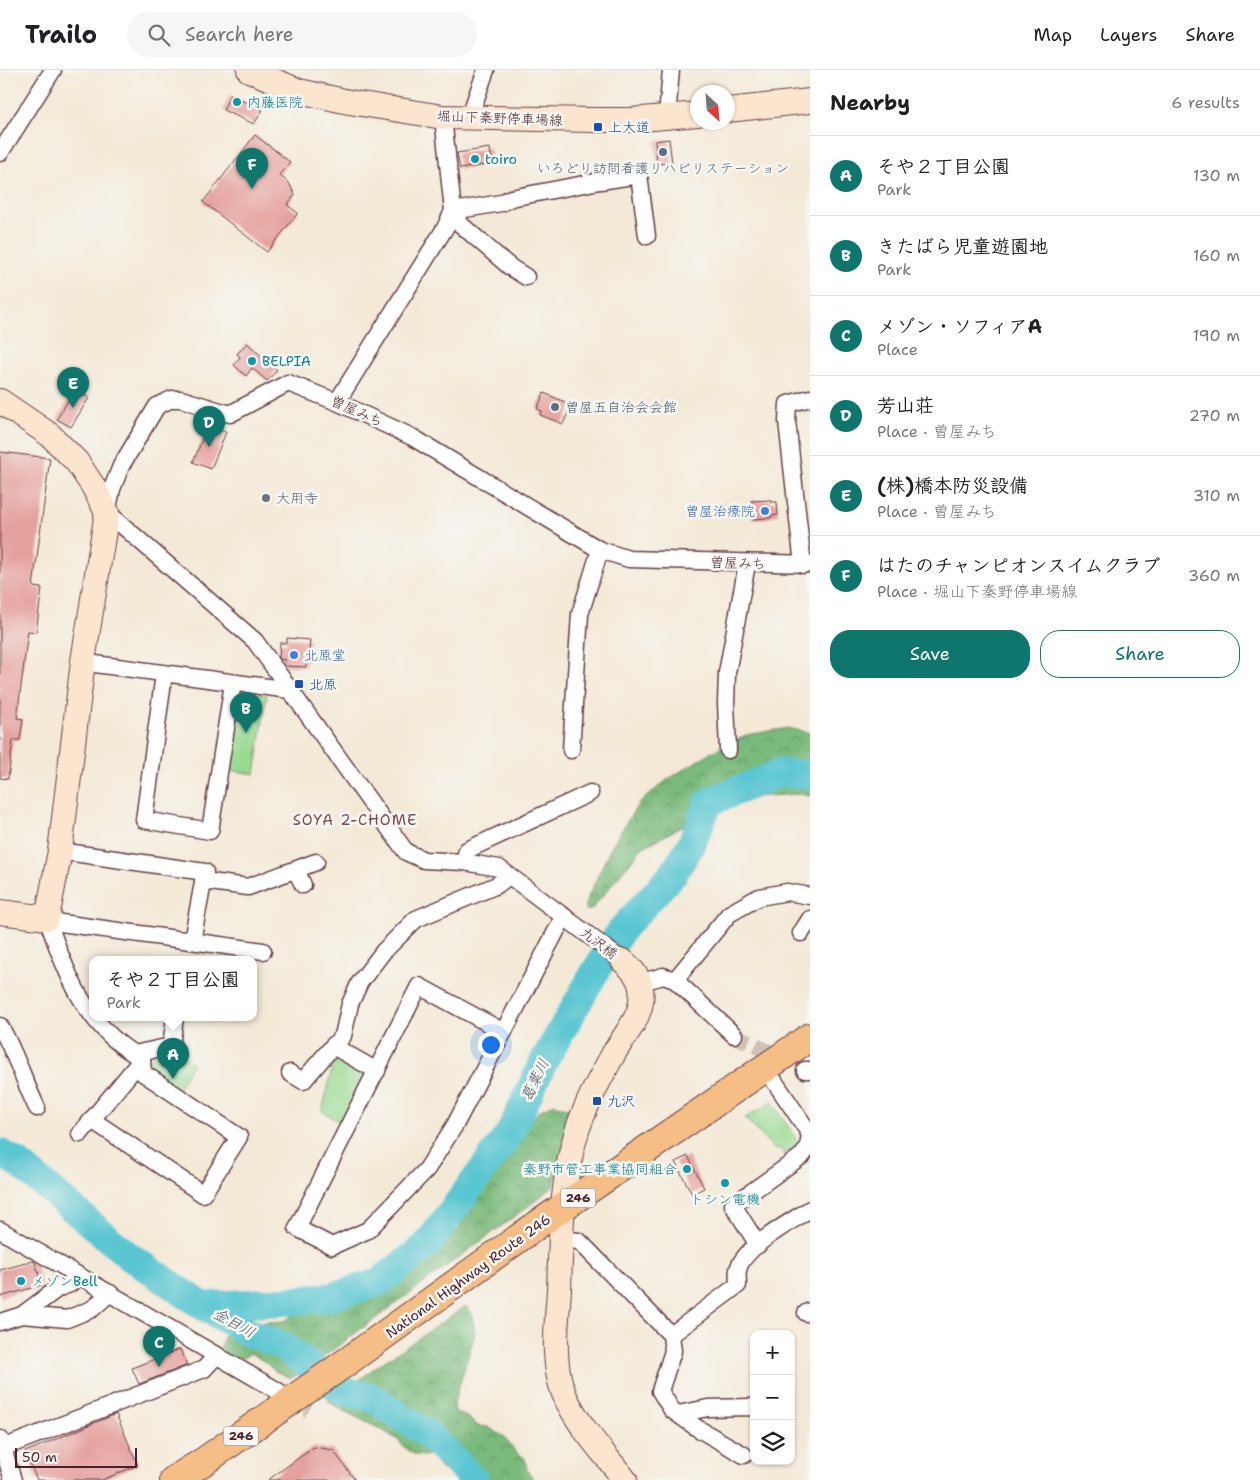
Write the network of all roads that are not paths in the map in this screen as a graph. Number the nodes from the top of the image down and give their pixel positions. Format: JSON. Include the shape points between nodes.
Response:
{"nodes":[{"id":1,"x":53,"y":70,"type":"edge"},
{"id":2,"x":249,"y":70,"type":"edge"},
{"id":3,"x":486,"y":70,"type":"edge"},
{"id":4,"x":671,"y":70,"type":"edge"},
{"id":5,"x":810,"y":101,"type":"edge"},
{"id":6,"x":735,"y":109,"type":"edge"},
{"id":7,"x":690,"y":115,"type":"edge"},
{"id":8,"x":443,"y":117,"type":"junction"},
{"id":9,"x":667,"y":117,"type":"junction"},
{"id":10,"x":469,"y":118,"type":"junction"},
{"id":11,"x":0,"y":153,"type":"edge"},
{"id":12,"x":453,"y":211,"type":"junction"},
{"id":13,"x":647,"y":236,"type":"dead end"},
{"id":14,"x":526,"y":277,"type":"dead end"},
{"id":15,"x":810,"y":398,"type":"edge"},
{"id":16,"x":0,"y":401,"type":"edge"},
{"id":17,"x":337,"y":402,"type":"junction"},
{"id":18,"x":107,"y":512,"type":"junction"},
{"id":19,"x":600,"y":550,"type":"junction"},
{"id":20,"x":747,"y":564,"type":"junction"},
{"id":21,"x":807,"y":565,"type":"edge"},
{"id":22,"x":83,"y":661,"type":"junction"},
{"id":23,"x":164,"y":674,"type":"junction"},
{"id":24,"x":233,"y":683,"type":"junction"},
{"id":25,"x":290,"y":690,"type":"junction"},
{"id":26,"x":571,"y":750,"type":"dead end"},
{"id":27,"x":728,"y":750,"type":"dead end"},
{"id":28,"x":590,"y":793,"type":"dead end"},
{"id":29,"x":60,"y":851,"type":"junction"},
{"id":30,"x":316,"y":862,"type":"dead end"},
{"id":31,"x":464,"y":862,"type":"junction"},
{"id":32,"x":296,"y":870,"type":"junction"},
{"id":33,"x":509,"y":876,"type":"junction"},
{"id":34,"x":203,"y":880,"type":"junction"},
{"id":35,"x":303,"y":885,"type":"dead end"},
{"id":36,"x":810,"y":896,"type":"edge"},
{"id":37,"x":0,"y":912,"type":"edge"},
{"id":38,"x":47,"y":918,"type":"junction"},
{"id":39,"x":570,"y":921,"type":"junction"},
{"id":40,"x":192,"y":941,"type":"junction"},
{"id":41,"x":264,"y":951,"type":"dead end"},
{"id":42,"x":623,"y":961,"type":"joint"},
{"id":43,"x":675,"y":980,"type":"junction"},
{"id":44,"x":639,"y":983,"type":"junction"},
{"id":45,"x":89,"y":1012,"type":"edge"},
{"id":46,"x":96,"y":1021,"type":"edge"},
{"id":47,"x":175,"y":1021,"type":"edge"},
{"id":48,"x":0,"y":1026,"type":"edge"},
{"id":49,"x":504,"y":1032,"type":"junction"},
{"id":50,"x":734,"y":1036,"type":"tunnel mouth"},
{"id":51,"x":810,"y":1037,"type":"edge"},
{"id":52,"x":333,"y":1046,"type":"junction"},
{"id":53,"x":138,"y":1056,"type":"junction"},
{"id":54,"x":766,"y":1069,"type":"junction"},
{"id":55,"x":377,"y":1071,"type":"junction"},
{"id":56,"x":290,"y":1073,"type":"dead end"},
{"id":57,"x":37,"y":1108,"type":"dead end"},
{"id":58,"x":92,"y":1120,"type":"junction"},
{"id":59,"x":80,"y":1134,"type":"dead end"},
{"id":60,"x":563,"y":1208,"type":"junction"},
{"id":61,"x":810,"y":1210,"type":"edge"},
{"id":62,"x":0,"y":1230,"type":"edge"},
{"id":63,"x":561,"y":1240,"type":"junction"},
{"id":64,"x":758,"y":1245,"type":"junction"},
{"id":65,"x":78,"y":1275,"type":"junction"},
{"id":66,"x":110,"y":1293,"type":"junction"},
{"id":67,"x":22,"y":1315,"type":"junction"},
{"id":68,"x":0,"y":1322,"type":"edge"},
{"id":69,"x":671,"y":1335,"type":"junction"},
{"id":70,"x":217,"y":1355,"type":"junction"},
{"id":71,"x":278,"y":1391,"type":"tunnel mouth"},
{"id":72,"x":750,"y":1407,"type":"edge"},
{"id":73,"x":678,"y":1414,"type":"junction"},
{"id":74,"x":1,"y":1445,"type":"edge"},
{"id":75,"x":744,"y":1455,"type":"dead end"},
{"id":76,"x":13,"y":1480,"type":"edge"},
{"id":77,"x":174,"y":1480,"type":"edge"},
{"id":78,"x":625,"y":1480,"type":"edge"}],
"edges":[{"from":1,"to":11,"type":"street"},
{"from":2,"to":8,"type":"street","name":"堀山下秦野停車場線","via":[[299,91]]},
{"from":3,"to":10,"type":"street"},
{"from":4,"to":9,"type":"street"},
{"from":5,"to":6,"type":"street"},
{"from":7,"to":9,"type":"street","name":"堀山下秦野停車場線"},
{"from":8,"to":10,"type":"street","name":"堀山下秦野停車場線"},
{"from":8,"to":12,"type":"street"},
{"from":9,"to":10,"type":"street","name":"堀山下秦野停車場線","via":[[594,120]]},
{"from":12,"to":13,"type":"street","via":[[639,176]]},
{"from":12,"to":14,"type":"street","via":[[460,223]]},
{"from":12,"to":17,"type":"street"},
{"from":15,"to":21,"type":"street","via":[[788,404],[787,421]]},
{"from":16,"to":18,"type":"street","via":[[50,434],[76,462]]},
{"from":17,"to":18,"type":"street","name":"曽屋みち","via":[[288,383],[230,414],[181,399],[172,399],[157,406],[121,466]]},
{"from":17,"to":19,"type":"street","name":"曽屋みち","via":[[412,437]]},
{"from":18,"to":22,"type":"street"},
{"from":18,"to":25,"type":"street","name":"九沢橋","via":[[255,641]]},
{"from":19,"to":20,"type":"street","name":"曽屋みち","via":[[629,559]]},
{"from":19,"to":26,"type":"street","via":[[580,614]]},
{"from":20,"to":21,"type":"street","name":"曽屋みち"},
{"from":20,"to":27,"type":"street","via":[[728,673]]},
{"from":22,"to":23,"type":"street"},
{"from":22,"to":29,"type":"street"},
{"from":23,"to":24,"type":"street"},
{"from":23,"to":24,"type":"street","via":[[144,820],[210,831]]},
{"from":24,"to":25,"type":"street"},
{"from":25,"to":31,"type":"street","name":"九沢橋","via":[[406,852],[424,860]]},
{"from":28,"to":31,"type":"street","via":[[467,850]]},
{"from":29,"to":34,"type":"street","via":[[205,872]]},
{"from":29,"to":38,"type":"street"},
{"from":30,"to":32,"type":"street"},
{"from":31,"to":33,"type":"street","name":"九沢橋","via":[[499,868]]},
{"from":32,"to":34,"type":"street","via":[[248,887]]},
{"from":32,"to":35,"type":"street"},
{"from":33,"to":39,"type":"street","name":"九沢橋"},
{"from":33,"to":52,"type":"street","via":[[497,885],[416,919],[360,982],[350,1004],[343,1036]]},
{"from":34,"to":40,"type":"street"},
{"from":36,"to":43,"type":"street","via":[[787,892],[759,897],[729,914]]},
{"from":37,"to":38,"type":"street"},
{"from":38,"to":40,"type":"street","via":[[61,923]]},
{"from":38,"to":45,"type":"street","via":[[70,979]]},
{"from":39,"to":42,"type":"street","name":"九沢橋"},
{"from":39,"to":49,"type":"street"},
{"from":40,"to":41,"type":"street"},
{"from":42,"to":44,"type":"street","via":[[636,972]]},
{"from":43,"to":44,"type":"street","via":[[663,976]]},
{"from":43,"to":50,"type":"street"},
{"from":44,"to":60,"type":"street","via":[[639,1009],[578,1128]]},
{"from":46,"to":53,"type":"street"},
{"from":47,"to":53,"type":"street","via":[[171,1046]]},
{"from":48,"to":57,"type":"street"},
{"from":49,"to":55,"type":"street","via":[[419,986]]},
{"from":49,"to":55,"type":"street","via":[[455,1125],[427,1169],[368,1230],[332,1246],[297,1228]]},
{"from":51,"to":54,"type":"highway","name":"National Highway Route 246","number":"246"},
{"from":52,"to":55,"type":"street"},
{"from":52,"to":56,"type":"street","via":[[303,1080]]},
{"from":53,"to":58,"type":"street"},
{"from":53,"to":58,"type":"street","via":[[143,1073],[239,1137],[203,1194]]},
{"from":54,"to":60,"type":"highway","name":"National Highway Route 246","number":"246"},
{"from":54,"to":64,"type":"street","via":[[810,1134],[803,1154],[733,1205]]},
{"from":58,"to":59,"type":"street"},
{"from":60,"to":63,"type":"street"},
{"from":60,"to":77,"type":"highway","name":"National Highway Route 246","number":"246"},
{"from":61,"to":64,"type":"street"},
{"from":62,"to":65,"type":"street"},
{"from":63,"to":69,"type":"street","via":[[579,1241]]},
{"from":63,"to":78,"type":"street","via":[[556,1357],[564,1392],[577,1420]]},
{"from":64,"to":69,"type":"street","via":[[744,1257],[738,1269],[738,1285]]},
{"from":65,"to":66,"type":"street"},
{"from":65,"to":67,"type":"street","via":[[70,1284]]},
{"from":66,"to":67,"type":"street","via":[[92,1309],[67,1319]]},
{"from":66,"to":70,"type":"street"},
{"from":67,"to":68,"type":"street"},
{"from":69,"to":73,"type":"street","via":[[673,1351],[660,1391]]},
{"from":70,"to":71,"type":"street"},
{"from":70,"to":74,"type":"street","via":[[204,1369]]},
{"from":72,"to":73,"type":"street","via":[[708,1408]]},
{"from":73,"to":75,"type":"street"},
{"from":74,"to":76,"type":"street"}]}
